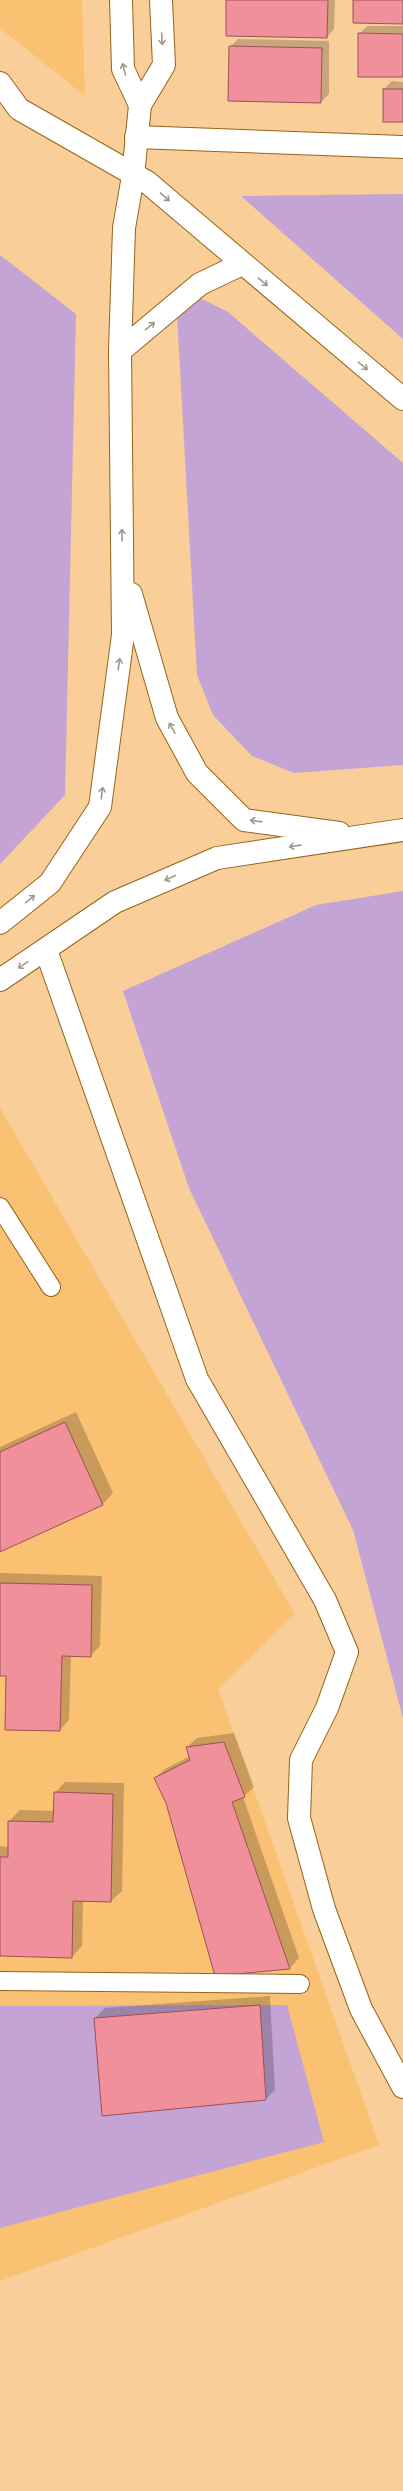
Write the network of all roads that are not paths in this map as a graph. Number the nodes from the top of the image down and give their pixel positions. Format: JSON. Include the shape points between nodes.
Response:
{"nodes":[{"id":1,"x":121,"y":0,"type":"edge"},
{"id":2,"x":161,"y":0,"type":"edge"},
{"id":3,"x":0,"y":83,"type":"edge"},
{"id":4,"x":140,"y":105,"type":"junction"},
{"id":5,"x":9,"y":109,"type":"edge"},
{"id":6,"x":136,"y":137,"type":"junction"},
{"id":7,"x":403,"y":147,"type":"edge"},
{"id":8,"x":133,"y":176,"type":"junction"},
{"id":9,"x":242,"y":264,"type":"junction"},
{"id":10,"x":120,"y":351,"type":"junction"},
{"id":11,"x":403,"y":399,"type":"edge"},
{"id":12,"x":123,"y":568,"type":"junction"},
{"id":13,"x":403,"y":830,"type":"edge"},
{"id":14,"x":364,"y":836,"type":"junction"},
{"id":15,"x":0,"y":923,"type":"edge"},
{"id":16,"x":46,"y":950,"type":"junction"},
{"id":17,"x":0,"y":980,"type":"edge"},
{"id":18,"x":0,"y":1207,"type":"edge"},
{"id":19,"x":52,"y":1287,"type":"dead end"},
{"id":20,"x":0,"y":1981,"type":"edge"},
{"id":21,"x":300,"y":1984,"type":"dead end"},
{"id":22,"x":403,"y":2087,"type":"edge"}],
"edges":[{"from":4,"to":1,"type":"street","one_way":true,"via":[[123,69]]},
{"from":2,"to":4,"type":"street","one_way":true,"via":[[164,65]]},
{"from":3,"to":5,"type":"street"},
{"from":4,"to":6,"type":"street"},
{"from":5,"to":8,"type":"street"},
{"from":6,"to":7,"type":"street"},
{"from":6,"to":8,"type":"street"},
{"from":8,"to":9,"type":"street","one_way":true,"via":[[147,182]]},
{"from":8,"to":10,"type":"street","via":[[124,228]]},
{"from":10,"to":9,"type":"street","one_way":true,"via":[[200,284]]},
{"from":9,"to":11,"type":"street","one_way":true},
{"from":12,"to":10,"type":"street","one_way":true},
{"from":14,"to":12,"type":"street","one_way":true,"via":[[244,820],[197,773],[167,718]]},
{"from":15,"to":12,"type":"street","one_way":true,"via":[[50,883],[100,807],[124,635]]},
{"from":13,"to":14,"type":"street"},
{"from":14,"to":16,"type":"street","one_way":true,"via":[[217,858],[115,902]]},
{"from":16,"to":17,"type":"street","one_way":true},
{"from":16,"to":22,"type":"street","via":[[197,1380],[325,1600],[347,1652],[327,1708],[301,1760],[299,1818],[324,1908],[361,2009]]},
{"from":18,"to":19,"type":"lane"},
{"from":20,"to":21,"type":"lane"}]}
